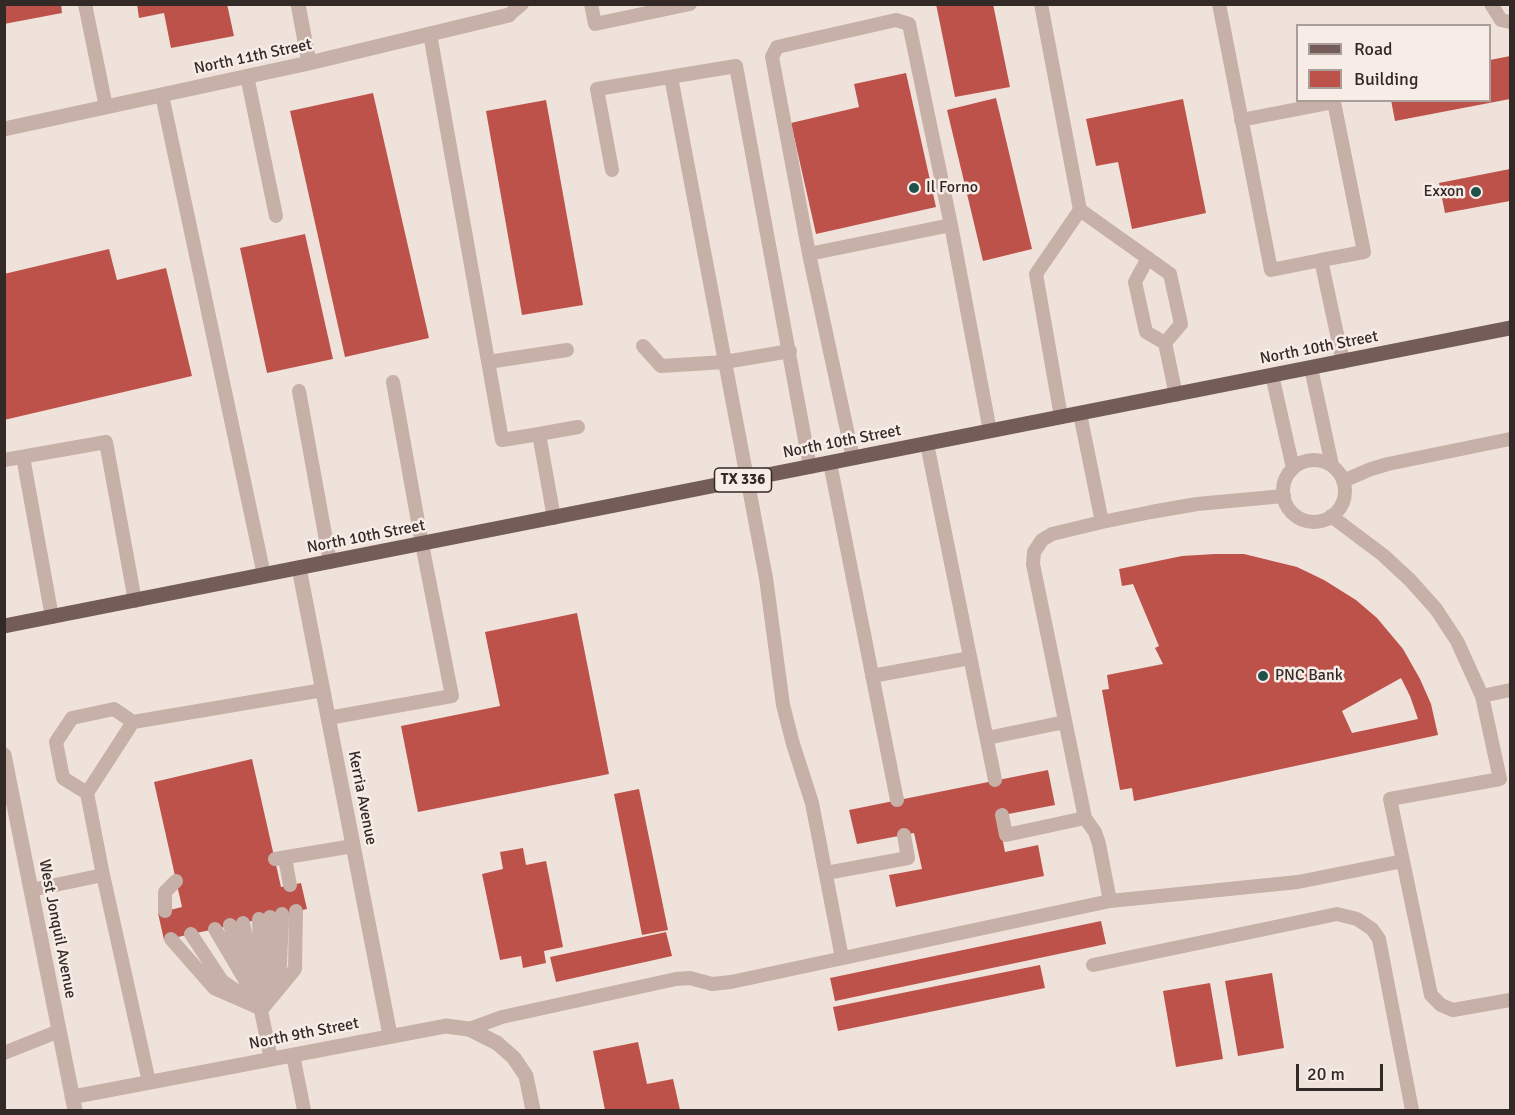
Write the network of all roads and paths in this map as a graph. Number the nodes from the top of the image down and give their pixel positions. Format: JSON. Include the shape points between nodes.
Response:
{"nodes":[{"id":1,"x":85,"y":4,"type":"edge"},
{"id":2,"x":298,"y":4,"type":"edge"},
{"id":3,"x":522,"y":4,"type":"edge"},
{"id":4,"x":591,"y":4,"type":"edge"},
{"id":5,"x":690,"y":4,"type":"edge"},
{"id":6,"x":1041,"y":4,"type":"edge"},
{"id":7,"x":1218,"y":4,"type":"edge"},
{"id":8,"x":1491,"y":4,"type":"edge"},
{"id":9,"x":655,"y":8,"type":"edge"},
{"id":10,"x":509,"y":15,"type":"joint"},
{"id":11,"x":1510,"y":22,"type":"edge"},
{"id":12,"x":430,"y":34,"type":"junction"},
{"id":13,"x":309,"y":63,"type":"junction"},
{"id":14,"x":247,"y":76,"type":"junction"},
{"id":15,"x":671,"y":77,"type":"junction"},
{"id":16,"x":162,"y":95,"type":"junction"},
{"id":17,"x":106,"y":107,"type":"junction"},
{"id":18,"x":1241,"y":120,"type":"junction"},
{"id":19,"x":4,"y":129,"type":"edge"},
{"id":20,"x":612,"y":170,"type":"dead end"},
{"id":21,"x":1080,"y":210,"type":"junction"},
{"id":22,"x":276,"y":216,"type":"dead end"},
{"id":23,"x":951,"y":225,"type":"junction"},
{"id":24,"x":810,"y":254,"type":"junction"},
{"id":25,"x":1148,"y":258,"type":"junction"},
{"id":26,"x":1321,"y":260,"type":"junction"},
{"id":27,"x":1510,"y":328,"type":"edge"},
{"id":28,"x":1165,"y":343,"type":"junction"},
{"id":29,"x":643,"y":346,"type":"dead end"},
{"id":30,"x":567,"y":350,"type":"dead end"},
{"id":31,"x":790,"y":351,"type":"junction"},
{"id":32,"x":488,"y":362,"type":"junction"},
{"id":33,"x":725,"y":362,"type":"junction"},
{"id":34,"x":1342,"y":362,"type":"junction"},
{"id":35,"x":1311,"y":368,"type":"junction"},
{"id":36,"x":1272,"y":375,"type":"junction"},
{"id":37,"x":393,"y":382,"type":"dead end"},
{"id":38,"x":299,"y":391,"type":"dead end"},
{"id":39,"x":1176,"y":395,"type":"junction"},
{"id":40,"x":1080,"y":414,"type":"junction"},
{"id":41,"x":1061,"y":417,"type":"junction"},
{"id":42,"x":578,"y":427,"type":"dead end"},
{"id":43,"x":990,"y":431,"type":"junction"},
{"id":44,"x":539,"y":434,"type":"junction"},
{"id":45,"x":1510,"y":440,"type":"edge"},
{"id":46,"x":927,"y":444,"type":"junction"},
{"id":47,"x":23,"y":457,"type":"junction"},
{"id":48,"x":853,"y":458,"type":"junction"},
{"id":49,"x":4,"y":460,"type":"edge"},
{"id":50,"x":830,"y":463,"type":"junction"},
{"id":51,"x":1332,"y":465,"type":"junction"},
{"id":52,"x":810,"y":467,"type":"junction"},
{"id":53,"x":1293,"y":468,"type":"junction"},
{"id":54,"x":746,"y":480,"type":"junction"},
{"id":55,"x":1343,"y":481,"type":"junction"},
{"id":56,"x":1284,"y":496,"type":"junction"},
{"id":57,"x":1331,"y":516,"type":"junction"},
{"id":58,"x":554,"y":518,"type":"junction"},
{"id":59,"x":1102,"y":522,"type":"junction"},
{"id":60,"x":422,"y":544,"type":"junction"},
{"id":61,"x":330,"y":562,"type":"junction"},
{"id":62,"x":299,"y":568,"type":"junction"},
{"id":63,"x":264,"y":575,"type":"junction"},
{"id":64,"x":135,"y":601,"type":"junction"},
{"id":65,"x":52,"y":617,"type":"junction"},
{"id":66,"x":4,"y":626,"type":"edge"},
{"id":67,"x":970,"y":658,"type":"junction"},
{"id":68,"x":872,"y":675,"type":"junction"},
{"id":69,"x":323,"y":690,"type":"junction"},
{"id":70,"x":1510,"y":690,"type":"edge"},
{"id":71,"x":1482,"y":696,"type":"junction"},
{"id":72,"x":328,"y":718,"type":"junction"},
{"id":73,"x":133,"y":722,"type":"junction"},
{"id":74,"x":1065,"y":722,"type":"junction"},
{"id":75,"x":987,"y":738,"type":"junction"},
{"id":76,"x":4,"y":755,"type":"edge"},
{"id":77,"x":995,"y":780,"type":"dead end"},
{"id":78,"x":87,"y":793,"type":"junction"},
{"id":79,"x":897,"y":800,"type":"dead end"},
{"id":80,"x":1002,"y":815,"type":"dead end"},
{"id":81,"x":1085,"y":818,"type":"junction"},
{"id":82,"x":904,"y":835,"type":"dead end"},
{"id":83,"x":353,"y":846,"type":"junction"},
{"id":84,"x":1403,"y":861,"type":"junction"},
{"id":85,"x":826,"y":873,"type":"junction"},
{"id":86,"x":103,"y":875,"type":"junction"},
{"id":87,"x":176,"y":881,"type":"dead end"},
{"id":88,"x":290,"y":885,"type":"dead end"},
{"id":89,"x":31,"y":890,"type":"junction"},
{"id":90,"x":1110,"y":901,"type":"junction"},
{"id":91,"x":165,"y":911,"type":"dead end"},
{"id":92,"x":237,"y":924,"type":"dead end"},
{"id":93,"x":216,"y":929,"type":"dead end"},
{"id":94,"x":195,"y":933,"type":"dead end"},
{"id":95,"x":171,"y":939,"type":"dead end"},
{"id":96,"x":842,"y":958,"type":"junction"},
{"id":97,"x":1093,"y":965,"type":"dead end"},
{"id":98,"x":1510,"y":1000,"type":"edge"},
{"id":99,"x":262,"y":1009,"type":"junction"},
{"id":100,"x":469,"y":1029,"type":"junction"},
{"id":101,"x":59,"y":1031,"type":"junction"},
{"id":102,"x":390,"y":1035,"type":"junction"},
{"id":103,"x":4,"y":1053,"type":"edge"},
{"id":104,"x":292,"y":1055,"type":"junction"},
{"id":105,"x":270,"y":1059,"type":"junction"},
{"id":106,"x":149,"y":1083,"type":"junction"},
{"id":107,"x":74,"y":1104,"type":"edge"},
{"id":108,"x":304,"y":1110,"type":"edge"},
{"id":109,"x":533,"y":1110,"type":"edge"},
{"id":110,"x":1412,"y":1110,"type":"edge"}],
"edges":[{"from":1,"to":17,"type":"lane"},
{"from":2,"to":13,"type":"street"},
{"from":3,"to":10,"type":"lane"},
{"from":4,"to":9,"type":"lane","via":[[595,24]]},
{"from":5,"to":9,"type":"lane"},
{"from":6,"to":21,"type":"lane"},
{"from":7,"to":18,"type":"lane"},
{"from":8,"to":11,"type":"lane","via":[[1501,20]]},
{"from":10,"to":12,"type":"street","name":"North 11th Street"},
{"from":12,"to":13,"type":"street","name":"North 11th Street"},
{"from":12,"to":32,"type":"lane"},
{"from":13,"to":14,"type":"street","name":"North 11th Street"},
{"from":14,"to":16,"type":"street","name":"North 11th Street"},
{"from":14,"to":22,"type":"lane"},
{"from":15,"to":20,"type":"lane","via":[[597,89]]},
{"from":15,"to":31,"type":"lane","via":[[736,66]]},
{"from":15,"to":33,"type":"lane"},
{"from":16,"to":17,"type":"street","name":"North 11th Street"},
{"from":16,"to":63,"type":"lane"},
{"from":17,"to":19,"type":"street","name":"North 11th Street"},
{"from":18,"to":26,"type":"lane","via":[[1271,270]]},
{"from":18,"to":26,"type":"lane","via":[[1334,102],[1364,252]]},
{"from":21,"to":25,"type":"lane"},
{"from":21,"to":41,"type":"lane","via":[[1036,274]]},
{"from":23,"to":24,"type":"lane"},
{"from":23,"to":24,"type":"lane","via":[[909,24],[896,20],[777,47],[772,57]]},
{"from":23,"to":43,"type":"lane"},
{"from":24,"to":48,"type":"lane"},
{"from":25,"to":28,"type":"lane","via":[[1135,282],[1146,332]]},
{"from":25,"to":28,"type":"lane","via":[[1170,274],[1181,324]]},
{"from":26,"to":34,"type":"lane"},
{"from":27,"to":34,"type":"main road","name":"North 10th Street","number":"TX 336"},
{"from":28,"to":39,"type":"lane"},
{"from":29,"to":33,"type":"lane","via":[[661,366]]},
{"from":30,"to":32,"type":"lane"},
{"from":31,"to":33,"type":"lane"},
{"from":31,"to":52,"type":"lane"},
{"from":32,"to":44,"type":"lane","via":[[502,440]]},
{"from":33,"to":54,"type":"lane"},
{"from":34,"to":35,"type":"main road","name":"North 10th Street","number":"TX 336"},
{"from":35,"to":36,"type":"main road","name":"North 10th Street","number":"TX 336"},
{"from":35,"to":51,"type":"lane"},
{"from":36,"to":39,"type":"main road","name":"North 10th Street","number":"TX 336"},
{"from":36,"to":53,"type":"lane"},
{"from":37,"to":60,"type":"lane"},
{"from":38,"to":61,"type":"lane"},
{"from":39,"to":40,"type":"main road","name":"North 10th Street","number":"TX 336"},
{"from":40,"to":41,"type":"main road","name":"North 10th Street","number":"TX 336"},
{"from":40,"to":59,"type":"lane"},
{"from":41,"to":43,"type":"main road","name":"North 10th Street","number":"TX 336"},
{"from":42,"to":44,"type":"lane"},
{"from":43,"to":46,"type":"main road","name":"North 10th Street","number":"TX 336"},
{"from":44,"to":58,"type":"lane"},
{"from":45,"to":55,"type":"lane","via":[[1388,464]]},
{"from":46,"to":48,"type":"main road","name":"North 10th Street","number":"TX 336"},
{"from":46,"to":67,"type":"lane"},
{"from":47,"to":49,"type":"lane"},
{"from":47,"to":64,"type":"lane","via":[[106,442]]},
{"from":47,"to":65,"type":"lane"},
{"from":48,"to":50,"type":"main road","name":"North 10th Street","number":"TX 336"},
{"from":50,"to":52,"type":"main road","name":"North 10th Street","number":"TX 336"},
{"from":50,"to":68,"type":"lane"},
{"from":51,"to":53,"type":"lane","via":[[1312,460]]},
{"from":51,"to":55,"type":"lane"},
{"from":52,"to":54,"type":"main road","name":"North 10th Street","number":"TX 336"},
{"from":53,"to":56,"type":"lane","via":[[1284,485]]},
{"from":54,"to":58,"type":"main road","name":"North 10th Street","number":"TX 336"},
{"from":54,"to":85,"type":"lane","via":[[766,578],[783,705],[812,803]]},
{"from":55,"to":57,"type":"lane","via":[[1343,501]]},
{"from":56,"to":57,"type":"lane","via":[[1294,514],[1303,519],[1322,520]]},
{"from":56,"to":59,"type":"lane","via":[[1197,504]]},
{"from":57,"to":71,"type":"lane","via":[[1383,555],[1436,609],[1458,641]]},
{"from":58,"to":60,"type":"main road","name":"North 10th Street","number":"TX 336"},
{"from":59,"to":74,"type":"lane","via":[[1052,534],[1034,552],[1033,564]]},
{"from":60,"to":61,"type":"main road","name":"North 10th Street","number":"TX 336"},
{"from":60,"to":72,"type":"lane","via":[[452,696]]},
{"from":61,"to":62,"type":"main road","name":"North 10th Street","number":"TX 336"},
{"from":62,"to":63,"type":"main road","name":"North 10th Street","number":"TX 336"},
{"from":62,"to":69,"type":"street","name":"Kerria Avenue"},
{"from":63,"to":64,"type":"main road","name":"North 10th Street","number":"TX 336"},
{"from":64,"to":65,"type":"main road","name":"North 10th Street","number":"TX 336"},
{"from":65,"to":66,"type":"main road","name":"North 10th Street","number":"TX 336"},
{"from":67,"to":68,"type":"lane"},
{"from":67,"to":75,"type":"lane"},
{"from":68,"to":79,"type":"lane"},
{"from":69,"to":72,"type":"street","name":"Kerria Avenue"},
{"from":69,"to":73,"type":"lane"},
{"from":70,"to":71,"type":"lane"},
{"from":71,"to":84,"type":"lane","via":[[1500,778],[1390,799]]},
{"from":72,"to":83,"type":"street","name":"Kerria Avenue"},
{"from":73,"to":78,"type":"lane"},
{"from":73,"to":78,"type":"lane","via":[[114,709],[72,718],[56,742],[63,778]]},
{"from":74,"to":75,"type":"lane"},
{"from":74,"to":81,"type":"lane"},
{"from":75,"to":77,"type":"lane"},
{"from":76,"to":89,"type":"street","name":"West Jonquil Avenue"},
{"from":78,"to":86,"type":"lane"},
{"from":80,"to":81,"type":"lane","via":[[1006,835]]},
{"from":81,"to":90,"type":"lane","via":[[1099,844]]},
{"from":82,"to":85,"type":"lane","via":[[908,858]]},
{"from":83,"to":88,"type":"lane","via":[[280,859]]},
{"from":83,"to":102,"type":"street","name":"Kerria Avenue"},
{"from":84,"to":90,"type":"lane","via":[[1298,882]]},
{"from":84,"to":98,"type":"lane","via":[[1431,996],[1453,1010]]},
{"from":85,"to":96,"type":"lane"},
{"from":86,"to":89,"type":"lane"},
{"from":86,"to":106,"type":"lane"},
{"from":87,"to":91,"type":"lane","via":[[165,892]]},
{"from":89,"to":101,"type":"street","name":"West Jonquil Avenue"},
{"from":90,"to":96,"type":"lane"},
{"from":92,"to":99,"type":"lane"},
{"from":93,"to":99,"type":"lane"},
{"from":94,"to":99,"type":"lane","via":[[222,981]]},
{"from":95,"to":99,"type":"lane","via":[[214,988]]},
{"from":96,"to":100,"type":"lane","via":[[731,982],[712,984],[676,979],[502,1017]]},
{"from":97,"to":110,"type":"lane","via":[[1337,914],[1358,919],[1379,939]]},
{"from":99,"to":99,"type":"lane","via":[[277,915],[280,965]]},
{"from":99,"to":105,"type":"lane"},
{"from":100,"to":102,"type":"street","name":"North 9th Street","via":[[446,1026]]},
{"from":100,"to":109,"type":"street","name":"North 9th Street","via":[[497,1043],[514,1058],[526,1076]]},
{"from":101,"to":103,"type":"lane"},
{"from":101,"to":107,"type":"street","name":"West Jonquil Avenue"},
{"from":102,"to":104,"type":"street","name":"North 9th Street"},
{"from":104,"to":105,"type":"street","name":"North 9th Street"},
{"from":104,"to":108,"type":"lane"},
{"from":105,"to":106,"type":"street","name":"North 9th Street"},
{"from":106,"to":107,"type":"street","name":"North 9th Street"}]}
